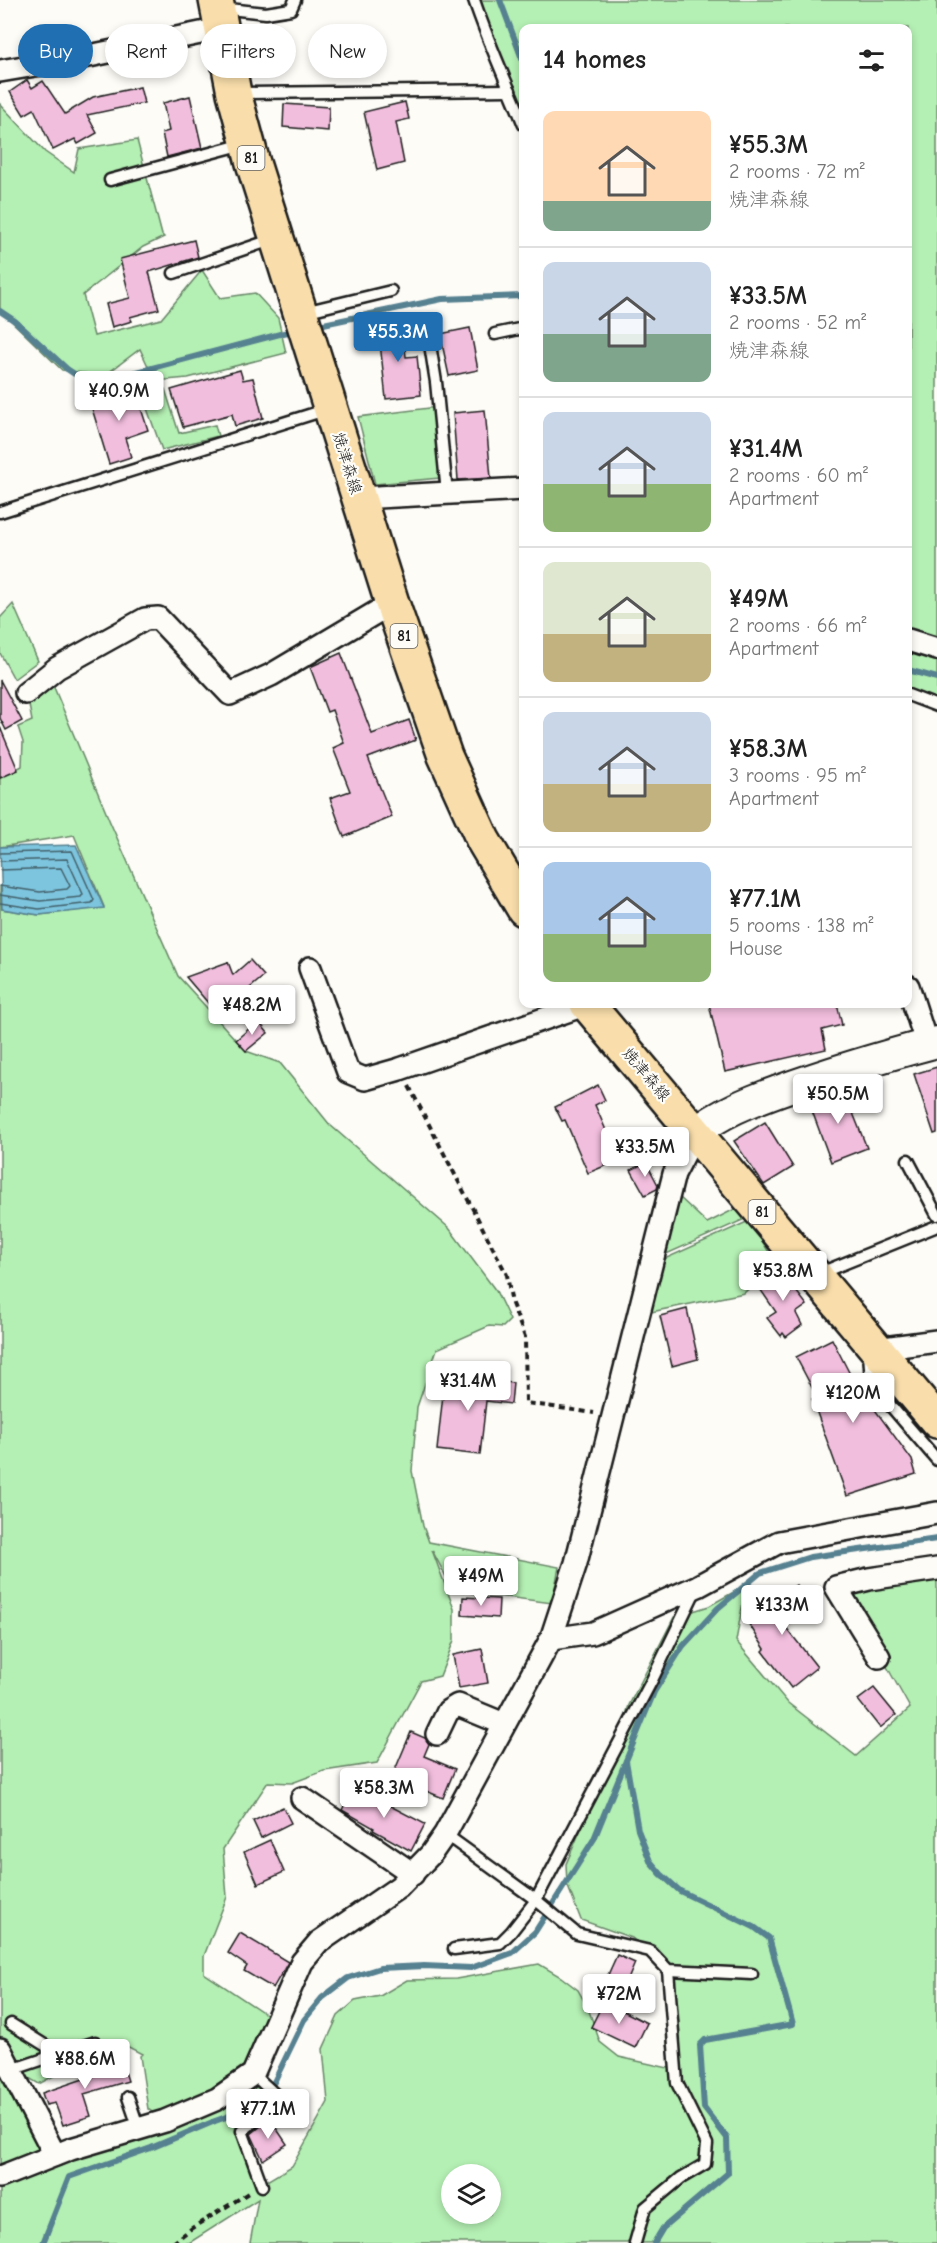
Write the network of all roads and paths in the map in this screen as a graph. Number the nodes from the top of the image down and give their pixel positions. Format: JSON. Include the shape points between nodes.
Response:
{"nodes":[{"id":1,"x":296,"y":0,"type":"edge"},
{"id":2,"x":474,"y":0,"type":"edge"},
{"id":3,"x":218,"y":12,"type":"edge"},
{"id":4,"x":0,"y":71,"type":"edge"},
{"id":5,"x":510,"y":90,"type":"junction"},
{"id":6,"x":234,"y":93,"type":"junction"},
{"id":7,"x":519,"y":112,"type":"edge"},
{"id":8,"x":248,"y":143,"type":"junction"},
{"id":9,"x":110,"y":180,"type":"dead end"},
{"id":10,"x":277,"y":238,"type":"junction"},
{"id":11,"x":174,"y":273,"type":"dead end"},
{"id":12,"x":391,"y":291,"type":"dead end"},
{"id":13,"x":301,"y":313,"type":"junction"},
{"id":14,"x":427,"y":326,"type":"dead end"},
{"id":15,"x":519,"y":329,"type":"edge"},
{"id":16,"x":495,"y":334,"type":"dead end"},
{"id":17,"x":331,"y":408,"type":"junction"},
{"id":18,"x":519,"y":489,"type":"edge"},
{"id":19,"x":447,"y":493,"type":"junction"},
{"id":20,"x":359,"y":498,"type":"junction"},
{"id":21,"x":0,"y":512,"type":"edge"},
{"id":22,"x":392,"y":603,"type":"junction"},
{"id":23,"x":912,"y":641,"type":"edge"},
{"id":24,"x":937,"y":649,"type":"edge"},
{"id":25,"x":26,"y":693,"type":"dead end"},
{"id":26,"x":912,"y":697,"type":"edge"},
{"id":27,"x":937,"y":706,"type":"edge"},
{"id":28,"x":519,"y":901,"type":"edge"},
{"id":29,"x":310,"y":968,"type":"dead end"},
{"id":30,"x":912,"y":996,"type":"edge"},
{"id":31,"x":575,"y":1008,"type":"edge"},
{"id":32,"x":590,"y":1008,"type":"edge"},
{"id":33,"x":932,"y":1044,"type":"edge"},
{"id":34,"x":400,"y":1069,"type":"junction"},
{"id":35,"x":696,"y":1132,"type":"junction"},
{"id":36,"x":908,"y":1160,"type":"dead end"},
{"id":37,"x":937,"y":1215,"type":"edge"},
{"id":38,"x":937,"y":1226,"type":"edge"},
{"id":39,"x":815,"y":1275,"type":"junction"},
{"id":40,"x":937,"y":1341,"type":"edge"},
{"id":41,"x":872,"y":1344,"type":"junction"},
{"id":42,"x":903,"y":1401,"type":"junction"},
{"id":43,"x":613,"y":1416,"type":"junction"},
{"id":44,"x":937,"y":1421,"type":"edge"},
{"id":45,"x":937,"y":1460,"type":"edge"},
{"id":46,"x":937,"y":1513,"type":"edge"},
{"id":47,"x":937,"y":1569,"type":"edge"},
{"id":48,"x":698,"y":1586,"type":"junction"},
{"id":49,"x":551,"y":1639,"type":"junction"},
{"id":50,"x":879,"y":1657,"type":"dead end"},
{"id":51,"x":504,"y":1724,"type":"junction"},
{"id":52,"x":437,"y":1734,"type":"dead end"},
{"id":53,"x":302,"y":1798,"type":"dead end"},
{"id":54,"x":445,"y":1834,"type":"junction"},
{"id":55,"x":413,"y":1874,"type":"junction"},
{"id":56,"x":538,"y":1903,"type":"junction"},
{"id":57,"x":454,"y":1949,"type":"dead end"},
{"id":58,"x":668,"y":1970,"type":"junction"},
{"id":59,"x":753,"y":1974,"type":"dead end"},
{"id":60,"x":10,"y":2024,"type":"dead end"},
{"id":61,"x":95,"y":2042,"type":"dead end"},
{"id":62,"x":0,"y":2049,"type":"edge"},
{"id":63,"x":59,"y":2054,"type":"junction"},
{"id":64,"x":11,"y":2070,"type":"junction"},
{"id":65,"x":258,"y":2079,"type":"junction"},
{"id":66,"x":128,"y":2097,"type":"dead end"},
{"id":67,"x":139,"y":2129,"type":"junction"},
{"id":68,"x":55,"y":2155,"type":"junction"},
{"id":69,"x":0,"y":2177,"type":"edge"},
{"id":70,"x":262,"y":2186,"type":"joint"},
{"id":71,"x":173,"y":2243,"type":"edge"},
{"id":72,"x":635,"y":2243,"type":"edge"}],
"edges":[{"from":1,"to":3,"type":"lane","via":[[291,9],[266,13]]},
{"from":2,"to":5,"type":"lane"},
{"from":3,"to":4,"type":"street","via":[[89,56]]},
{"from":3,"to":6,"type":"main road","name":"焼津森線","number":"81"},
{"from":5,"to":6,"type":"lane"},
{"from":5,"to":7,"type":"lane"},
{"from":6,"to":8,"type":"main road","name":"焼津森線","number":"81"},
{"from":8,"to":9,"type":"lane"},
{"from":8,"to":10,"type":"main road","name":"焼津森線","number":"81"},
{"from":10,"to":11,"type":"lane"},
{"from":10,"to":13,"type":"main road","name":"焼津森線","number":"81"},
{"from":12,"to":13,"type":"lane"},
{"from":13,"to":17,"type":"main road","name":"焼津森線","number":"81"},
{"from":14,"to":19,"type":"lane"},
{"from":15,"to":16,"type":"lane"},
{"from":17,"to":20,"type":"main road","name":"焼津森線","number":"81"},
{"from":17,"to":21,"type":"lane"},
{"from":18,"to":19,"type":"street"},
{"from":19,"to":20,"type":"street"},
{"from":20,"to":22,"type":"main road","name":"焼津森線","number":"81"},
{"from":22,"to":25,"type":"street","via":[[271,675],[230,694],[158,618],[145,619],[57,668]]},
{"from":22,"to":28,"type":"main road","name":"焼津森線","number":"81","via":[[445,756],[483,840]]},
{"from":23,"to":24,"type":"street"},
{"from":26,"to":27,"type":"lane"},
{"from":29,"to":34,"type":"street","via":[[348,1072],[365,1079]]},
{"from":30,"to":33,"type":"street"},
{"from":31,"to":34,"type":"street"},
{"from":32,"to":35,"type":"main road","name":"焼津森線","number":"81"},
{"from":33,"to":35,"type":"main road","via":[[813,1078],[734,1108]]},
{"from":34,"to":43,"type":"path","via":[[507,1275],[512,1304],[525,1336],[526,1403]]},
{"from":35,"to":39,"type":"main road","name":"焼津森線","number":"81"},
{"from":35,"to":43,"type":"street","via":[[674,1174]]},
{"from":36,"to":37,"type":"lane"},
{"from":38,"to":39,"type":"lane"},
{"from":39,"to":41,"type":"main road","name":"焼津森線","number":"81"},
{"from":40,"to":41,"type":"street"},
{"from":41,"to":42,"type":"main road","name":"焼津森線","number":"81"},
{"from":42,"to":44,"type":"main road","name":"焼津森線","number":"81"},
{"from":42,"to":45,"type":"lane"},
{"from":43,"to":49,"type":"street","via":[[576,1563]]},
{"from":46,"to":48,"type":"street","via":[[778,1542]]},
{"from":47,"to":50,"type":"street","via":[[836,1587]]},
{"from":48,"to":49,"type":"street","via":[[593,1632]]},
{"from":48,"to":56,"type":"lane"},
{"from":49,"to":51,"type":"street"},
{"from":51,"to":52,"type":"street","via":[[458,1705],[448,1711]]},
{"from":51,"to":54,"type":"street"},
{"from":53,"to":55,"type":"street"},
{"from":54,"to":55,"type":"street"},
{"from":54,"to":56,"type":"lane"},
{"from":55,"to":65,"type":"street","via":[[370,1908],[340,1925],[302,1962]]},
{"from":56,"to":57,"type":"lane","via":[[500,1943]]},
{"from":56,"to":58,"type":"lane","via":[[577,1934],[650,1951]]},
{"from":58,"to":59,"type":"lane"},
{"from":58,"to":72,"type":"lane","via":[[677,2083],[707,2144],[705,2164],[645,2208]]},
{"from":60,"to":63,"type":"lane"},
{"from":61,"to":63,"type":"lane"},
{"from":62,"to":64,"type":"street"},
{"from":63,"to":64,"type":"lane"},
{"from":64,"to":68,"type":"street"},
{"from":65,"to":67,"type":"street"},
{"from":65,"to":70,"type":"lane","via":[[281,2100],[242,2131]]},
{"from":66,"to":67,"type":"lane"},
{"from":67,"to":68,"type":"street"},
{"from":68,"to":69,"type":"street"},
{"from":70,"to":71,"type":"path"}]}
